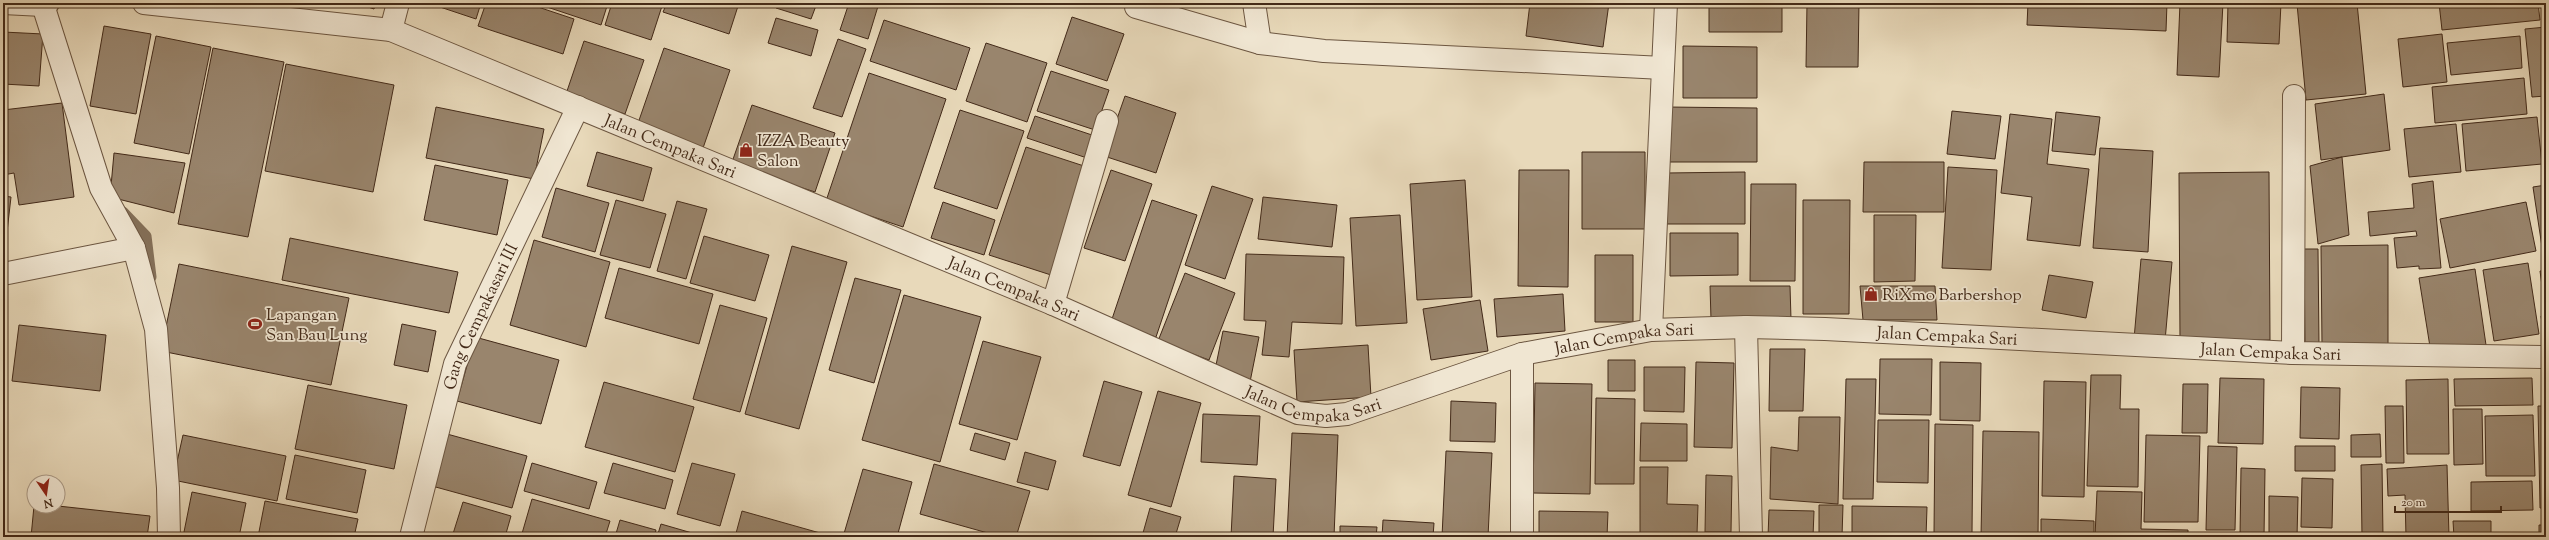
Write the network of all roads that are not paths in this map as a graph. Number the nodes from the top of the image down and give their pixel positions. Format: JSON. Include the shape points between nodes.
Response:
{"nodes":[{"id":1,"x":3,"y":3,"type":"edge"},
{"id":2,"x":144,"y":3,"type":"edge"},
{"id":3,"x":398,"y":3,"type":"edge"},
{"id":4,"x":1254,"y":3,"type":"edge"},
{"id":5,"x":1666,"y":3,"type":"edge"},
{"id":6,"x":46,"y":4,"type":"edge"},
{"id":7,"x":1136,"y":7,"type":"dead end"},
{"id":8,"x":391,"y":30,"type":"junction"},
{"id":9,"x":1260,"y":43,"type":"junction"},
{"id":10,"x":1663,"y":68,"type":"junction"},
{"id":11,"x":2294,"y":96,"type":"dead end"},
{"id":12,"x":578,"y":107,"type":"junction"},
{"id":13,"x":1107,"y":121,"type":"dead end"},
{"id":14,"x":134,"y":248,"type":"junction"},
{"id":15,"x":3,"y":274,"type":"edge"},
{"id":16,"x":1053,"y":304,"type":"junction"},
{"id":17,"x":1746,"y":327,"type":"junction"},
{"id":18,"x":1651,"y":330,"type":"junction"},
{"id":19,"x":2293,"y":353,"type":"junction"},
{"id":20,"x":1522,"y":354,"type":"junction"},
{"id":21,"x":2546,"y":357,"type":"edge"},
{"id":22,"x":169,"y":537,"type":"edge"},
{"id":23,"x":411,"y":537,"type":"edge"},
{"id":24,"x":1522,"y":537,"type":"edge"},
{"id":25,"x":1751,"y":537,"type":"edge"}],
"edges":[{"from":1,"to":6,"type":"street"},
{"from":2,"to":8,"type":"street","name":"Jalan Cempaka Sari"},
{"from":3,"to":8,"type":"street"},
{"from":4,"to":9,"type":"street"},
{"from":5,"to":10,"type":"street"},
{"from":6,"to":14,"type":"street","via":[[101,188]]},
{"from":7,"to":9,"type":"street"},
{"from":8,"to":12,"type":"street","name":"Jalan Cempaka Sari"},
{"from":9,"to":10,"type":"street","via":[[1324,51]]},
{"from":10,"to":18,"type":"street"},
{"from":11,"to":19,"type":"street"},
{"from":12,"to":16,"type":"street","name":"Jalan Cempaka Sari"},
{"from":12,"to":23,"type":"street","name":"Gang Cempakasari III","via":[[455,364]]},
{"from":13,"to":16,"type":"street"},
{"from":14,"to":15,"type":"street"},
{"from":14,"to":22,"type":"street","via":[[156,329],[168,488]]},
{"from":16,"to":20,"type":"street","name":"Jalan Cempaka Sari","via":[[1298,413],[1326,416],[1347,414]]},
{"from":17,"to":18,"type":"street","name":"Jalan Cempaka Sari"},
{"from":17,"to":19,"type":"street","name":"Jalan Cempaka Sari"},
{"from":17,"to":25,"type":"street"},
{"from":18,"to":20,"type":"street","name":"Jalan Cempaka Sari"},
{"from":19,"to":21,"type":"street","name":"Jalan Cempaka Sari"},
{"from":20,"to":24,"type":"street"}]}
